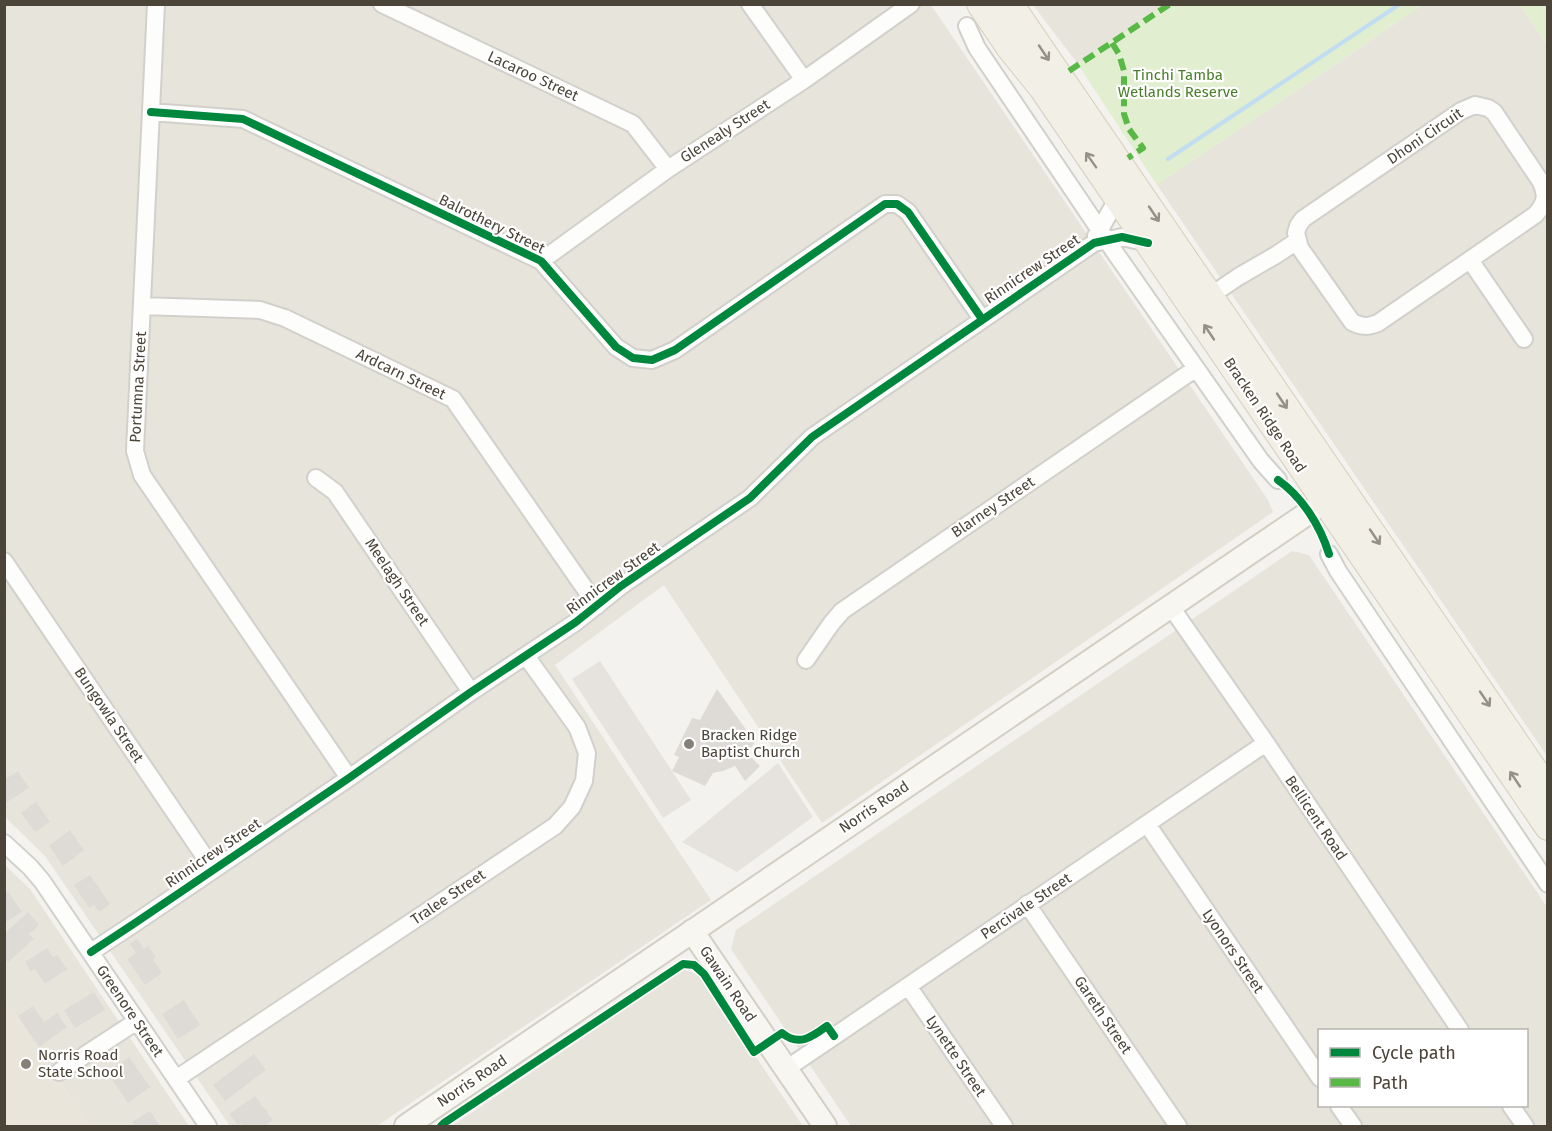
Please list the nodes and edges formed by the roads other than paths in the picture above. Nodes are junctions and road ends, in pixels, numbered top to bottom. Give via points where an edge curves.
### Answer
1 (156, 4) edge
2 (382, 4) edge
3 (750, 4) edge
4 (911, 4) edge
5 (980, 4) edge
6 (1011, 4) edge
7 (967, 26) dead end
8 (804, 80) junction
9 (151, 112) junction
10 (668, 169) junction
11 (1118, 198) junction
12 (1100, 237) junction
13 (1297, 241) junction
14 (1148, 243) junction
15 (1470, 260) junction
16 (541, 261) junction
17 (1210, 296) junction
18 (142, 306) junction
19 (982, 319) junction
20 (1524, 339) dead end
21 (1195, 369) junction
22 (316, 477) dead end
23 (1278, 480) dead end
24 (1333, 495) junction
25 (1329, 554) dead end
26 (4, 561) edge
27 (597, 606) junction
28 (1171, 607) junction
29 (526, 656) junction
30 (807, 660) dead end
31 (471, 692) junction
32 (1266, 743) junction
33 (349, 778) junction
34 (1548, 790) edge
35 (1147, 824) junction
36 (1548, 827) edge
37 (4, 843) edge
38 (213, 869) junction
39 (1547, 883) edge
40 (1027, 904) junction
41 (692, 931) junction
42 (91, 952) junction
43 (908, 986) junction
44 (137, 1021) junction
45 (1459, 1029) edge
46 (786, 1069) junction
47 (59, 1072) dead end
48 (1318, 1075) edge
49 (176, 1079) junction
50 (1340, 1107) edge
51 (1512, 1107) edge
52 (413, 1124) edge
53 (208, 1126) edge
54 (825, 1126) edge
55 (1004, 1126) edge
56 (1178, 1126) edge
57 (1353, 1126) edge
58 (1525, 1126) edge

1 - 9 street, Portumna Street
2 - 10 street, Lacaroo Street via 633,124
3 - 8 street
4 - 8 street, Glenealy Street
11 -> 5 main road, Bracken Ridge Road
6 -> 17 main road, Bracken Ridge Road
7 - 12 street, Bracken Ridge Road via 977,48
8 - 10 street, Glenealy Street
9 - 16 street, Balrothery Street via 243,119
9 - 18 street, Portumna Street
10 - 16 street, Glenealy Street
11 - 12 street, Rinnicrew Street
11 - 14 main road, Bracken Ridge Road
12 - 14 street
12 - 19 street, Rinnicrew Street
12 - 21 street, Bracken Ridge Road
13 - 15 street, Dhoni Circuit via 1346,315 1352,322 1368,327
13 - 15 street, Dhoni Circuit via 1296,233 1303,219 1475,105 1494,112 1541,182 1545,200 1535,215
13 - 17 street
24 -> 14 main road, Bracken Ridge Road
15 - 20 street
16 - 19 street, Balrothery Street via 616,347 633,358 652,360 675,350 874,211 885,204 897,204 908,213
17 -> 24 main road, Bracken Ridge Road
18 - 27 street, Ardcarn Street via 260,310 285,318 453,399
18 - 33 street, Portumna Street via 135,451 142,475
19 - 27 street, Rinnicrew Street via 812,437 750,498
21 - 23 street, Bracken Ridge Road via 1260,461
21 - 30 street, Blarney Street via 842,611
22 - 31 street, Meelagh Street via 335,492
24 - 28 main road, Norris Road
24 -> 34 main road, Bracken Ridge Road
36 -> 24 main road, Bracken Ridge Road
25 - 39 street
26 - 38 street, Bungowla Street
27 - 29 street, Rinnicrew Street
28 - 32 street, Bellicent Road
28 - 41 main road, Norris Road
29 - 31 street, Rinnicrew Street
29 - 49 street, Tralee Street via 578,727 587,753 584,781 572,807 555,826
31 - 33 street, Rinnicrew Street
32 - 35 street, Percivale Street
32 - 45 street, Bellicent Road
33 - 38 street, Rinnicrew Street
35 - 40 street, Percivale Street
35 - 48 street, Lyonors Street
37 - 42 street, Greenore Street via 42,881
38 - 42 street, Rinnicrew Street
40 - 43 street, Percivale Street
40 - 56 street, Gareth Street
41 - 46 main road, Gawain Road
41 - 52 main road, Norris Road
42 - 44 street, Greenore Street
43 - 46 street, Percivale Street
43 - 55 street, Lynette Street
44 - 47 street
44 - 49 street, Greenore Street
46 - 54 main road, Gawain Road
49 - 53 street, Greenore Street
50 - 57 street
51 - 58 street

